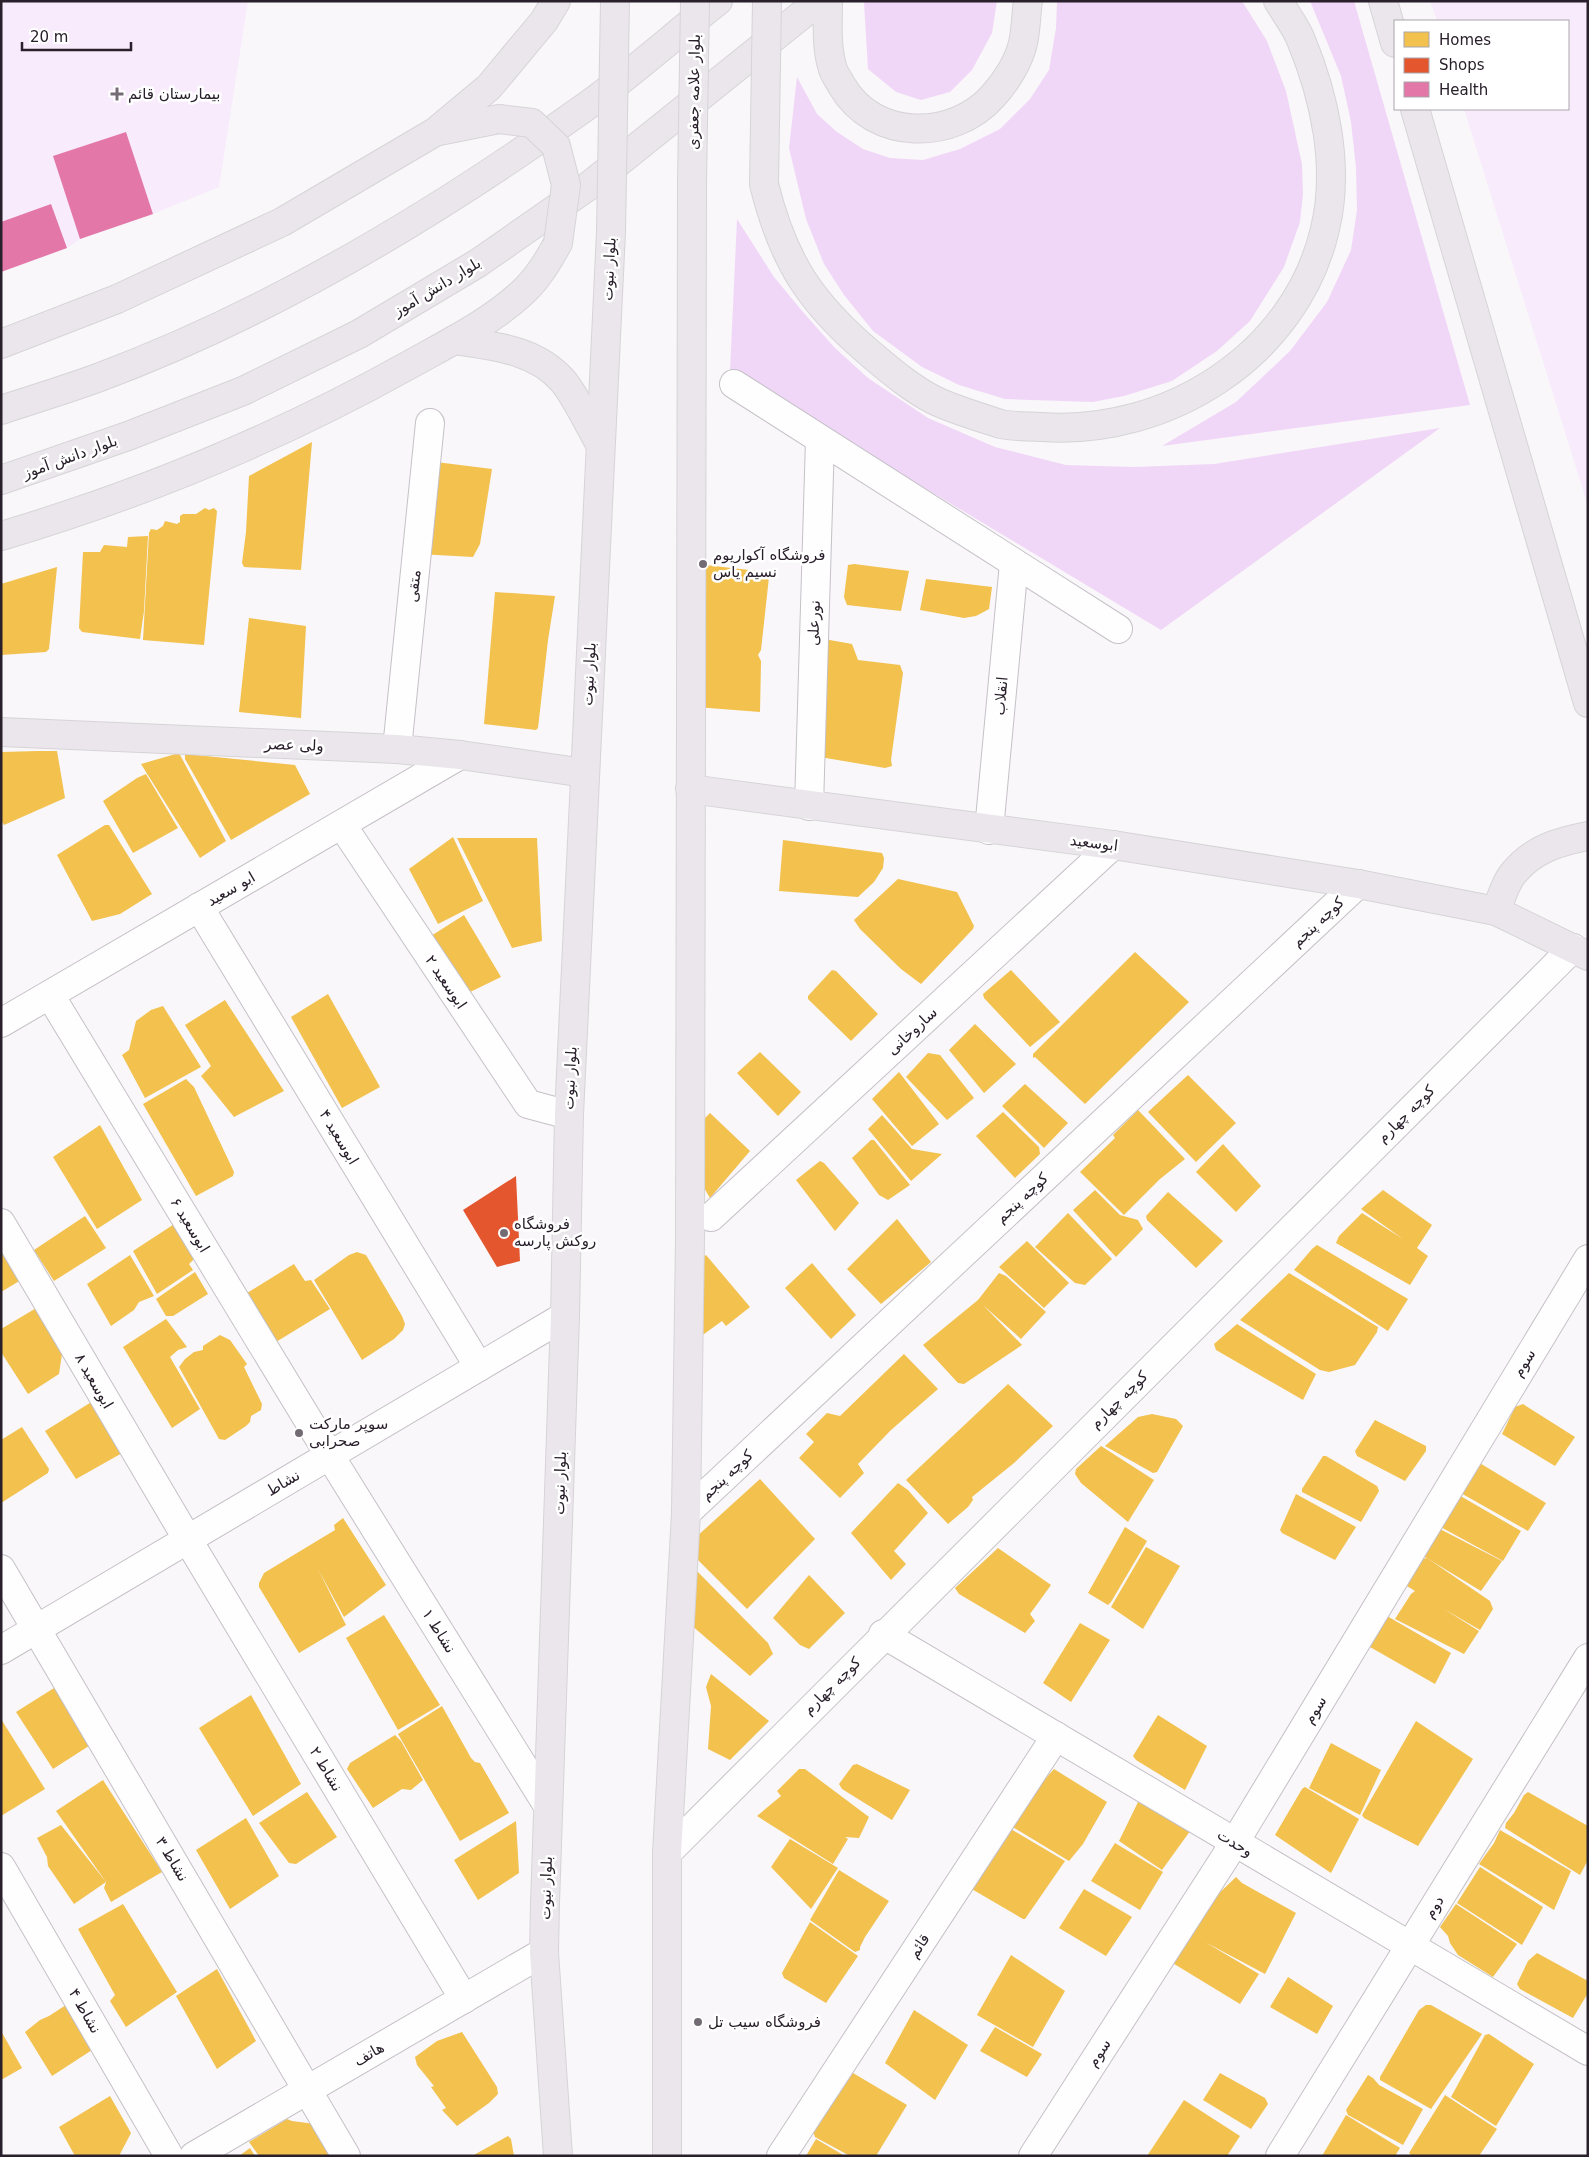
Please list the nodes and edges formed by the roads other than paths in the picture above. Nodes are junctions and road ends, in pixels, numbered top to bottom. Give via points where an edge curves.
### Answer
1 (556, 1) edge
2 (615, 1) edge
3 (695, 1) edge
4 (718, 1) edge
5 (766, 1) edge
6 (1028, 1) edge
7 (1278, 1) edge
8 (1383, 1) edge
9 (821, 2) edge
10 (1394, 39) edge
11 (1414, 110) edge
12 (435, 132) junction
13 (454, 340) junction
14 (1, 344) edge
15 (734, 384) dead end
16 (1, 410) edge
17 (430, 423) dead end
18 (820, 440) junction
19 (600, 444) junction
20 (1, 480) edge
21 (1, 536) edge
22 (1014, 563) junction
23 (1118, 629) dead end
24 (1588, 703) edge
25 (1, 732) edge
26 (397, 749) junction
27 (460, 755) junction
28 (585, 773) junction
29 (690, 788) junction
30 (809, 806) junction
31 (342, 824) junction
32 (989, 830) junction
33 (1588, 836) edge
34 (1113, 845) junction
35 (1358, 884) junction
36 (199, 907) junction
37 (1496, 911) junction
38 (1580, 952) edge
39 (50, 995) junction
40 (1, 1023) edge
41 (568, 1115) junction
42 (711, 1218) dead end
43 (1, 1223) edge
44 (1588, 1258) edge
45 (565, 1316) junction
46 (479, 1367) junction
47 (330, 1456) junction
48 (686, 1513) junction
49 (188, 1540) junction
50 (1, 1569) edge
51 (37, 1629) junction
52 (883, 1634) junction
53 (1, 1650) edge
54 (1588, 1658) edge
55 (1056, 1736) junction
56 (548, 1806) junction
57 (1235, 1842) junction
58 (667, 1852) junction
59 (1, 1867) edge
60 (1410, 1946) junction
61 (544, 1952) junction
62 (464, 1999) junction
63 (1588, 2051) edge
64 (308, 2090) junction
65 (169, 2156) edge
66 (194, 2156) edge
67 (346, 2156) edge
68 (558, 2156) edge
69 (667, 2156) edge
70 (781, 2156) edge
71 (1033, 2156) edge
72 (1280, 2156) edge

1 - 12 main road via 489,88
2 - 19 main road, بلوار نبوت, bridge via 611,232
3 - 29 main road, بلوار علامه جعفری, bridge
4 - 16 main road via 582,110 429,212 311,280 206,332 101,377
5 - 7 main road, bridge via 764,184 790,262 817,301 847,334 889,370 934,400 1004,425 1065,429 1121,423 1176,404 1222,378 1266,340 1301,289 1325,229 1331,161 1321,102 1301,38
6 - 9 main road via 1023,44 1005,81 993,96 980,109 957,120 912,129 892,126 874,118 858,107 845,90 832,68
8 - 10 main road
9 - 20 main road, بلوار دانش آموز via 590,185 478,263 359,334 243,391 128,436
11 - 24 main road
12 - 13 main road, bridge via 499,119 532,123 556,146 566,185 558,243 543,270 502,310
12 - 14 main road via 282,222 117,299
13 - 19 main road via 512,349 544,362 564,381
13 - 21 main road via 371,386 252,445 70,515
15 - 18 street
17 - 26 street, متقی
18 - 22 street
18 - 30 street, نورعلی
19 - 28 main road, بلوار نبوت
22 - 23 street
22 - 32 street, انقلاب
25 - 26 main road, ولی عصر
26 - 27 main road, ولی عصر
27 - 28 main road, ولی عصر
27 - 31 street, ابو سعید
28 - 41 main road, بلوار نبوت
29 - 30 main road, ابوسعید
29 - 48 main road
30 - 32 main road, ابوسعید
31 - 36 street, ابو سعید
31 - 41 street, ابوسعید ۲ via 528,1104
32 - 34 main road, ابوسعید
33 - 37 main road via 1560,841 1534,852 1511,875
34 - 35 main road, ابوسعید
34 - 42 street, ساروخانی
35 - 37 main road, ابوسعید
35 - 48 street, کوچه پنجم
36 - 39 street, ابو سعید
36 - 46 street, ابوسعید ۴
37 - 38 main road, ابوسعید
38 - 52 street, کوچه چهارم
39 - 40 street, ابو سعید
39 - 47 street, ابوسعید ۶
41 - 45 main road, بلوار نبوت
43 - 49 street, ابوسعید ۸
44 - 57 street, سوم
45 - 46 street, نشاط
45 - 56 main road, بلوار نبوت
46 - 47 street, نشاط
47 - 49 street, نشاط
47 - 56 street, نشاط ۱
48 - 58 main road
49 - 51 street, نشاط
49 - 62 street, نشاط ۲
50 - 51 street, نشاط ۳
51 - 53 street, نشاط
51 - 64 street, نشاط ۳
52 - 55 street, وحدت
52 - 58 street, کوچه چهارم
54 - 60 street, دوم
55 - 57 street, وحدت
55 - 70 street, قائم
56 - 61 main road, بلوار نبوت
57 - 60 street, وحدت
57 - 71 street, سوم
58 - 69 main road
59 - 65 street, نشاط ۴
60 - 63 street, وحدت
60 - 72 street, دوم
61 - 62 street, هاتف
61 - 68 main road, بلوار نبوت
62 - 64 street, هاتف
64 - 66 street, هاتف
64 - 67 street, نشاط ۳

